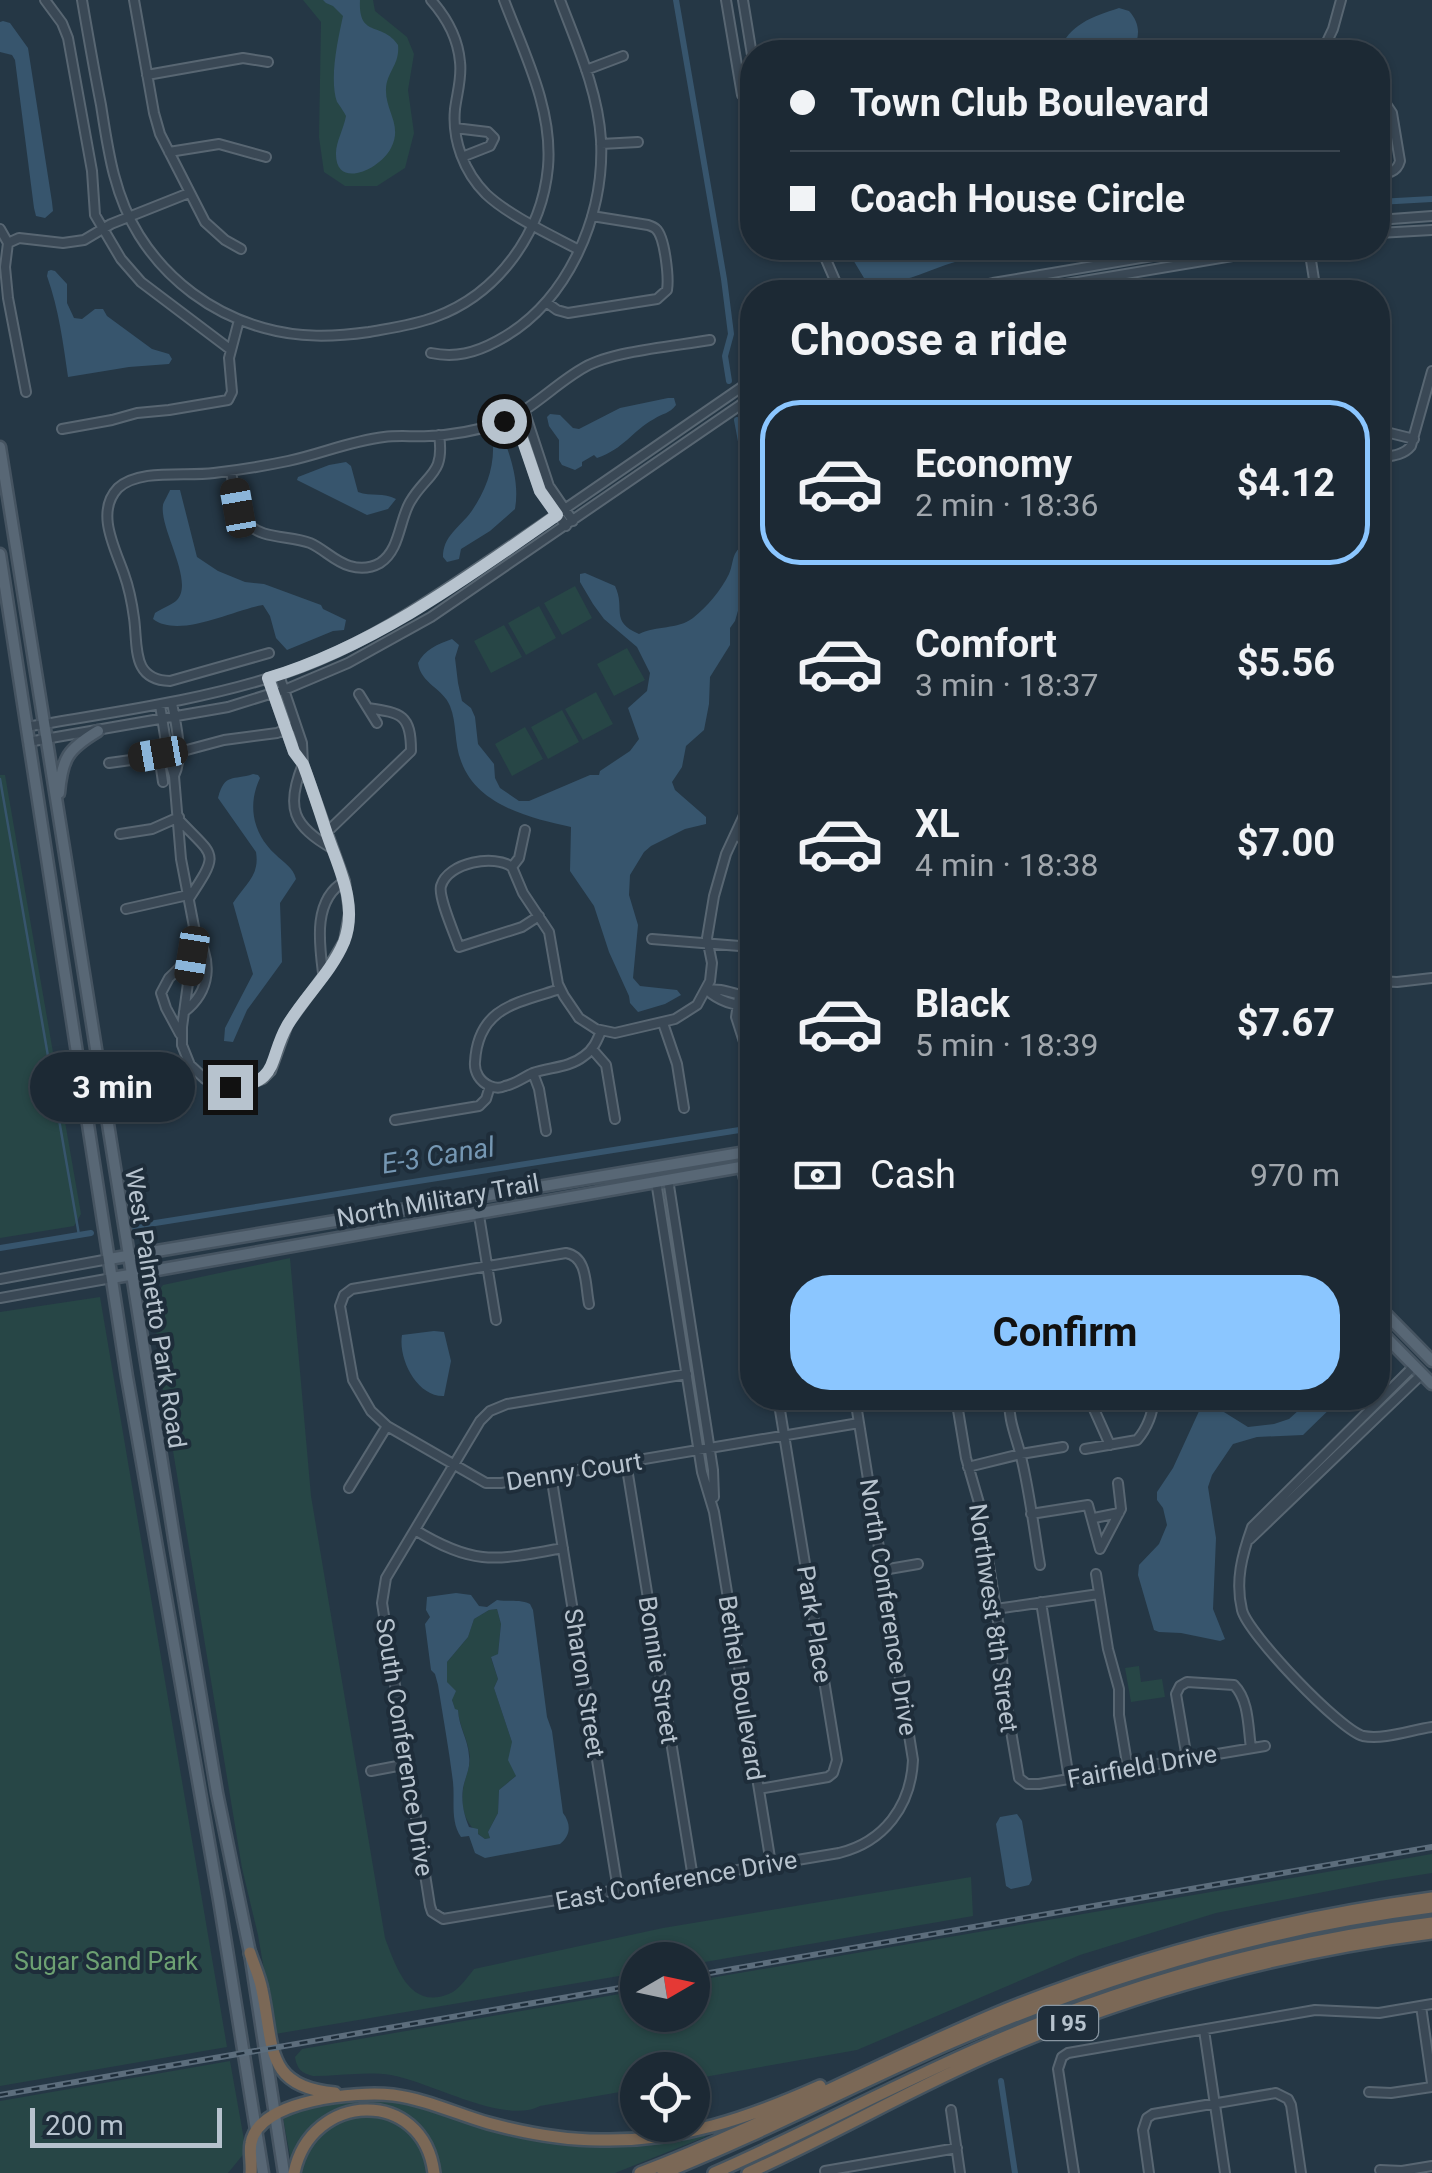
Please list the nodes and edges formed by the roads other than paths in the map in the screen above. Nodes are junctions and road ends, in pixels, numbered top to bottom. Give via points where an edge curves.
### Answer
1 (44, 0) edge
2 (82, 0) edge
3 (134, 0) edge
4 (431, 0) edge
5 (504, 0) edge
6 (560, 0) edge
7 (726, 0) edge
8 (743, 0) edge
9 (1341, 0) edge
10 (749, 40) edge
11 (1326, 40) edge
12 (623, 56) dead end
13 (740, 61) edge
14 (268, 62) dead end
15 (736, 62) junction
16 (586, 70) junction
17 (147, 75) junction
18 (740, 85) edge
19 (1390, 111) edge
20 (455, 128) junction
21 (638, 142) dead end
22 (601, 144) junction
23 (169, 152) junction
24 (266, 157) dead end
25 (462, 157) junction
26 (1390, 172) edge
27 (189, 193) junction
28 (592, 216) junction
29 (1432, 216) edge
30 (129, 217) junction
31 (1390, 219) edge
32 (533, 225) junction
33 (0, 230) edge
34 (102, 230) junction
35 (1432, 230) edge
36 (1390, 233) edge
37 (8, 244) junction
38 (242, 250) dead end
39 (579, 250) junction
40 (1127, 260) edge
41 (1132, 260) edge
42 (1208, 260) edge
43 (1134, 272) junction
44 (1032, 280) edge
45 (1088, 280) edge
46 (546, 302) junction
47 (239, 320) junction
48 (710, 340) dead end
49 (231, 350) junction
50 (431, 353) dead end
51 (1432, 371) edge
52 (740, 388) edge
53 (26, 392) dead end
54 (740, 405) edge
55 (525, 413) junction
56 (514, 415) junction
57 (62, 429) dead end
58 (1390, 433) edge
59 (439, 436) junction
60 (1414, 439) junction
61 (0, 449) edge
62 (1390, 455) edge
63 (231, 471) junction
64 (561, 512) junction
65 (569, 523) junction
66 (0, 554) edge
67 (270, 653) dead end
68 (279, 675) junction
69 (268, 678) junction
70 (278, 692) junction
71 (358, 694) dead end
72 (172, 703) junction
73 (160, 706) junction
74 (368, 708) junction
75 (174, 718) junction
76 (164, 720) junction
77 (44, 724) junction
78 (377, 724) dead end
79 (296, 726) junction
80 (26, 727) junction
81 (98, 731) junction
82 (286, 731) junction
83 (46, 740) junction
84 (28, 742) junction
85 (178, 752) junction
86 (163, 755) junction
87 (109, 763) dead end
88 (303, 764) junction
89 (174, 776) junction
90 (163, 782) dead end
91 (57, 810) junction
92 (179, 819) junction
93 (740, 824) edge
94 (152, 829) junction
95 (525, 830) dead end
96 (326, 832) junction
97 (120, 834) dead end
98 (180, 835) junction
99 (735, 836) junction
100 (740, 838) edge
101 (332, 849) junction
102 (512, 867) junction
103 (345, 881) junction
104 (189, 897) junction
105 (126, 909) dead end
106 (539, 916) junction
107 (195, 932) junction
108 (652, 939) dead end
109 (707, 943) junction
110 (740, 945) edge
111 (192, 956) junction
112 (324, 976) junction
113 (1432, 978) edge
114 (1390, 982) edge
115 (560, 989) junction
116 (707, 990) junction
117 (86, 996) junction
118 (68, 999) junction
119 (738, 1000) joint
120 (184, 1012) junction
121 (662, 1022) junction
122 (740, 1029) edge
123 (602, 1031) junction
124 (182, 1036) junction
125 (592, 1049) junction
126 (534, 1074) junction
127 (490, 1086) junction
128 (684, 1108) dead end
129 (615, 1119) dead end
130 (395, 1120) dead end
131 (546, 1130) dead end
132 (740, 1153) edge
133 (670, 1165) junction
134 (740, 1167) edge
135 (662, 1180) junction
136 (476, 1197) junction
137 (478, 1213) junction
138 (128, 1256) junction
139 (109, 1259) junction
140 (488, 1266) junction
141 (132, 1275) junction
142 (112, 1278) junction
143 (0, 1279) edge
144 (0, 1298) edge
145 (589, 1304) dead end
146 (1390, 1318) edge
147 (496, 1320) dead end
148 (1390, 1341) edge
149 (1430, 1357) edge
150 (1418, 1370) junction
151 (686, 1374) junction
152 (1432, 1384) edge
153 (1390, 1396) edge
154 (780, 1410) edge
155 (857, 1410) edge
156 (958, 1410) edge
157 (1009, 1410) edge
158 (1094, 1410) edge
159 (1153, 1410) edge
160 (1375, 1410) edge
161 (860, 1424) junction
162 (387, 1426) junction
163 (784, 1436) junction
164 (1110, 1445) junction
165 (1063, 1447) dead end
166 (710, 1448) junction
167 (1085, 1449) dead end
168 (699, 1450) junction
169 (1021, 1454) junction
170 (626, 1462) junction
171 (453, 1466) junction
172 (968, 1467) junction
173 (551, 1475) junction
174 (1118, 1483) dead end
175 (350, 1488) dead end
176 (714, 1512) junction
177 (1031, 1514) junction
178 (1119, 1514) junction
179 (1094, 1518) junction
180 (415, 1530) junction
181 (563, 1548) junction
182 (918, 1564) dead end
183 (1040, 1565) dead end
184 (883, 1570) junction
185 (1096, 1574) dead end
186 (1099, 1594) junction
187 (1041, 1602) junction
188 (996, 1609) junction
189 (196, 1670) junction
190 (179, 1673) junction
191 (1432, 1727) edge
192 (1264, 1746) dead end
193 (1250, 1748) junction
194 (1187, 1759) junction
195 (408, 1764) junction
196 (1128, 1769) junction
197 (370, 1770) dead end
198 (1070, 1779) junction
199 (1021, 1780) joint
200 (758, 1790) junction
201 (896, 1815) joint
202 (771, 1864) junction
203 (693, 1878) junction
204 (618, 1890) junction
205 (1432, 1898) edge
206 (1432, 1907) edge
207 (444, 1919) joint
208 (1432, 1922) edge
209 (1432, 1933) edge
210 (250, 1953) junction
211 (1432, 2004) edge
212 (1420, 2006) junction
213 (1204, 2030) junction
214 (872, 2070) junction
215 (1432, 2085) edge
216 (1369, 2092) dead end
217 (364, 2096) junction
218 (1215, 2104) junction
219 (951, 2110) dead end
220 (274, 2113) junction
221 (256, 2132) junction
222 (956, 2148) junction
223 (1432, 2166) edge
224 (825, 2170) dead end
225 (1380, 2170) dead end
226 (750, 2172) edge
227 (251, 2173) edge
228 (263, 2173) edge
229 (284, 2173) edge
230 (294, 2173) edge
231 (434, 2173) edge
232 (640, 2173) edge
233 (663, 2173) edge
234 (714, 2173) edge
235 (960, 2173) edge
236 (1074, 2173) edge
237 (1149, 2173) edge
238 (1225, 2173) edge
239 (1301, 2173) edge

1 - 34 street via 68,38
2 - 30 street via 111,166
3 - 17 street
4 - 20 street via 459,52
5 - 32 street via 548,132 546,180
6 - 16 street
7 - 15 street
8 - 10 street
9 - 11 street
12 - 16 street
13 - 15 street
14 - 17 street via 243,58
15 - 18 street
16 - 22 street
17 - 23 street
19 - 26 street via 1400,161
20 - 25 street
20 - 25 street via 494,138
21 - 22 street
22 - 28 street
23 - 24 street via 219,144
23 - 27 street
25 - 32 street via 487,194
27 - 30 street
27 - 38 street via 212,229
28 - 39 street
28 - 46 street via 656,229 668,290 657,299 572,313
29 - 31 street
30 - 34 street
30 - 47 street via 172,275
32 - 39 street
32 - 47 street via 500,273 464,302 420,322 333,336 297,335
33 - 37 street
34 - 37 street via 74,242 19,238
34 - 49 street via 145,286
35 - 36 street
37 - 53 street via 8,298
39 - 46 street
40 - 44 street
41 - 43 street
42 - 43 street
43 - 45 street
46 - 50 street via 492,344 450,357
47 - 49 street
48 - 55 street via 591,364
49 - 57 street via 228,400
51 - 60 street
52 - 64 street
54 - 65 street
55 - 56 street
55 - 64 street
56 - 59 street
56 - 64 street via 540,491
58 - 60 street
59 - 63 street via 384,437
59 - 63 street via 438,467 408,505 390,553 369,567 349,566 307,542 250,527 239,512
60 - 62 street via 1406,451
61 - 77 main road, West Palmetto Park Road
63 - 67 street via 129,481 111,498 110,536 129,590 138,659 149,675 175,680
64 - 65 street
64 - 68 street via 388,626
65 - 70 street via 404,634
66 - 80 main road, West Palmetto Park Road
68 - 69 street
68 - 70 street
69 - 70 street
69 - 72 street
70 - 75 street
70 - 79 street
70 - 82 street
71 - 74 street
72 - 73 street
72 - 75 street
73 - 76 street
73 - 77 street
74 - 78 street
74 - 96 street via 396,712 407,721 411,751
75 - 76 street
75 - 85 street
76 - 81 street
76 - 86 street
77 - 80 street
77 - 83 main road, West Palmetto Park Road
79 - 82 street
79 - 88 street
80 - 84 main road, West Palmetto Park Road
81 - 83 street
81 - 91 main road via 66,757
82 - 85 street
82 - 88 street
83 - 84 street
83 - 91 main road, West Palmetto Park Road
84 - 118 main road, West Palmetto Park Road
85 - 86 street
85 - 89 street
86 - 87 street
86 - 89 street
86 - 90 street
88 - 96 street
88 - 101 street via 295,812 306,831
89 - 92 street
91 - 117 main road, West Palmetto Park Road
92 - 94 street
92 - 98 street
92 - 104 street via 211,858
93 - 99 street
94 - 97 street
94 - 98 street
95 - 102 street
96 - 101 street
98 - 104 street
99 - 100 street
99 - 109 street via 714,896
101 - 103 street
102 - 106 street
102 - 106 street via 500,860 478,862 444,881 441,894 460,948
103 - 112 street via 346,936
103 - 112 street via 321,914
104 - 105 street
104 - 107 street
106 - 115 street via 552,940
107 - 111 street
107 - 120 street via 208,976
108 - 109 street
109 - 110 street
109 - 116 street
111 - 120 street
111 - 124 street via 161,992
112 - 124 street via 288,1024 270,1072 258,1081 230,1087 204,1080 184,1054
113 - 114 street
115 - 123 street via 579,1018
115 - 127 street via 509,1005 488,1021 475,1066
116 - 119 street via 719,988
116 - 121 street via 690,1011
117 - 118 main road
117 - 138 main road, West Palmetto Park Road
118 - 139 main road, West Palmetto Park Road
119 - 122 street
120 - 124 street
121 - 123 street
121 - 128 street
123 - 125 street
125 - 126 street via 575,1062
125 - 129 street via 607,1070
126 - 127 street
126 - 131 street
127 - 130 street via 478,1106
132 - 133 main road, North Military Trail
133 - 135 main road
133 - 136 main road, North Military Trail
134 - 135 main road, North Military Trail
135 - 137 main road, North Military Trail
135 - 151 street, Bethel Boulevard
135 - 166 street, Bethel Boulevard
136 - 137 street
136 - 138 main road, North Military Trail
137 - 140 street
137 - 141 main road, North Military Trail
138 - 139 main road, North Military Trail
138 - 141 main road, West Palmetto Park Road
139 - 142 main road, West Palmetto Park Road
139 - 143 street
140 - 145 street via 566,1253 577,1257
140 - 147 street
140 - 162 street, Denny Court via 344,1294 340,1306 353,1380
141 - 142 main road, North Military Trail
141 - 189 main road, West Palmetto Park Road
142 - 144 street
142 - 190 main road, West Palmetto Park Road
146 - 149 main road
148 - 150 main road
149 - 150 main road
150 - 152 main road
150 - 153 street
151 - 168 street, Bethel Boulevard
151 - 171 street, South Conference Drive via 502,1405 485,1415
154 - 163 street, Park Place
155 - 161 street, North Conference Drive
156 - 172 street, Northwest 8th Street
157 - 169 street
158 - 164 street
159 - 164 street via 1141,1437
160 - 191 street via 1252,1528 1239,1586 1246,1621 1343,1725 1376,1736
161 - 163 street, Denny Court
161 - 184 street, North Conference Drive
162 - 171 street, Denny Court
162 - 175 street
163 - 166 street, Denny Court
163 - 200 street, Park Place via 837,1760 828,1777
164 - 167 street
165 - 169 street
166 - 168 street, Denny Court
166 - 176 street, Bethel Boulevard
168 - 170 street, Denny Court
168 - 176 street, Bethel Boulevard
169 - 172 street
169 - 177 street
170 - 173 street, Denny Court
170 - 203 street, Bonnie Street
171 - 173 street, Denny Court via 494,1484
171 - 180 street, South Conference Drive
172 - 188 street, Northwest 8th Street
173 - 181 street, Sharon Street
174 - 178 street
176 - 200 street, Bethel Boulevard
177 - 179 street via 1088,1505
177 - 183 street
178 - 179 street
178 - 179 street via 1100,1548
180 - 181 street via 481,1558
180 - 195 street, South Conference Drive via 382,1596
181 - 204 street, Sharon Street
182 - 184 street
184 - 201 street, North Conference Drive via 913,1760
185 - 186 street
186 - 187 street
186 - 196 street
187 - 188 street
187 - 198 street
188 - 199 street, Northwest 8th Street
189 - 190 main road
189 - 210 main road, West Palmetto Park Road
190 - 221 main road, West Palmetto Park Road
192 - 193 street, Fairfield Drive
193 - 194 street, Fairfield Drive
193 - 194 street via 1238,1688 1187,1682 1176,1694
194 - 196 street, Fairfield Drive
195 - 197 street
195 - 207 street, South Conference Drive via 430,1906
196 - 198 street, Fairfield Drive
198 - 199 street, Fairfield Drive
200 - 202 street, Bethel Boulevard
201 - 202 street, East Conference Drive via 872,1840 850,1850
202 - 203 street, East Conference Drive
203 - 204 street, East Conference Drive
204 - 207 street, East Conference Drive
205 - 214 highway, I 95 via 1274,1926 1138,1962 1017,2005
206 - 233 highway via 1264,1936 1085,1988
208 - 234 highway via 1264,1953 1109,1997 951,2060
209 - 226 highway, I 95 via 1266,1963 1091,2014 961,2068
210 - 217 highway via 282,2070 313,2090
210 - 220 main road, West Palmetto Park Road
211 - 212 street
212 - 213 street via 1379,2013 1314,2010
212 - 215 street
213 - 218 street
213 - 236 street via 1068,2053 1059,2062
214 - 217 highway via 853,2071 719,2126 627,2140 546,2136 403,2097
214 - 232 highway, I 95
215 - 216 street
217 - 220 highway
218 - 237 street via 1153,2114 1144,2124
218 - 238 street
218 - 239 street via 1284,2095
219 - 222 street
220 - 221 highway
220 - 229 main road, West Palmetto Park Road
221 - 227 highway
221 - 228 main road, West Palmetto Park Road
222 - 224 street
222 - 235 street
223 - 225 street
230 - 231 highway via 301,2150 322,2125 365,2110 385,2112 413,2129

